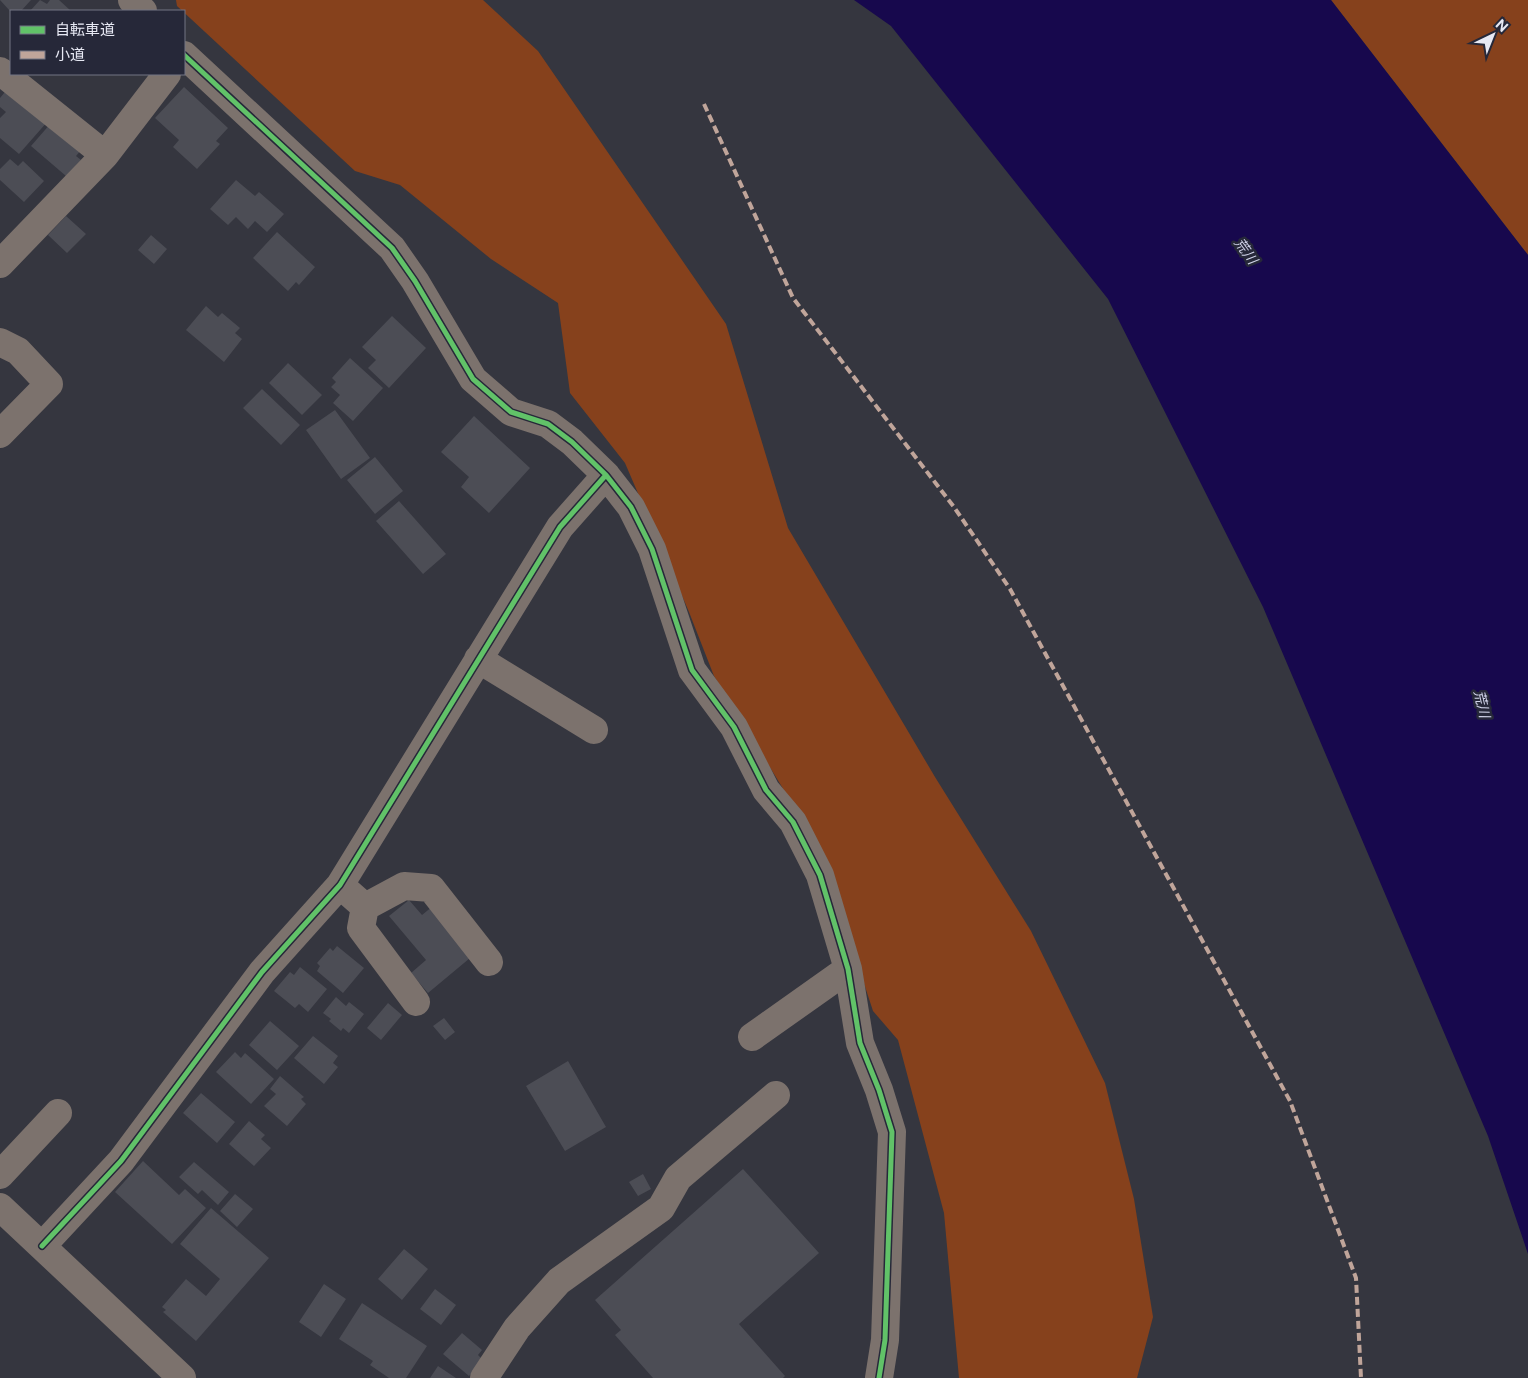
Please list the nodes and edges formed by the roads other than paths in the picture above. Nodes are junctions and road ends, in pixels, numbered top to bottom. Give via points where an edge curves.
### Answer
1 (132, 0) edge
2 (142, 10) edge
3 (185, 56) edge
4 (0, 71) edge
5 (166, 75) edge
6 (105, 155) junction
7 (0, 264) edge
8 (0, 342) edge
9 (0, 434) edge
10 (606, 475) junction
11 (478, 659) junction
12 (594, 730) dead end
13 (340, 885) junction
14 (365, 907) junction
15 (489, 962) dead end
16 (848, 969) junction
17 (416, 1002) dead end
18 (752, 1037) dead end
19 (776, 1095) dead end
20 (58, 1113) dead end
21 (0, 1175) edge
22 (0, 1207) edge
23 (42, 1246) junction
24 (182, 1378) edge
25 (484, 1378) edge
26 (880, 1378) edge

1 - 2 street
3 - 10 street via 392,248 473,379 511,412 548,424
4 - 6 street
5 - 6 street
6 - 7 street
8 - 9 street via 18,351 49,384
10 - 11 street via 560,527
10 - 16 street via 631,507 652,549 692,670 734,728 766,790 793,822 820,875
11 - 12 street
11 - 13 street
13 - 14 street
13 - 23 street via 262,972 121,1161
14 - 15 street via 404,886 431,888
14 - 17 street via 361,928
16 - 18 street
16 - 26 street via 860,1043 892,1132 885,1340
19 - 25 street via 678,1178 661,1208 559,1281 516,1328
20 - 21 street
22 - 23 street
23 - 24 street

